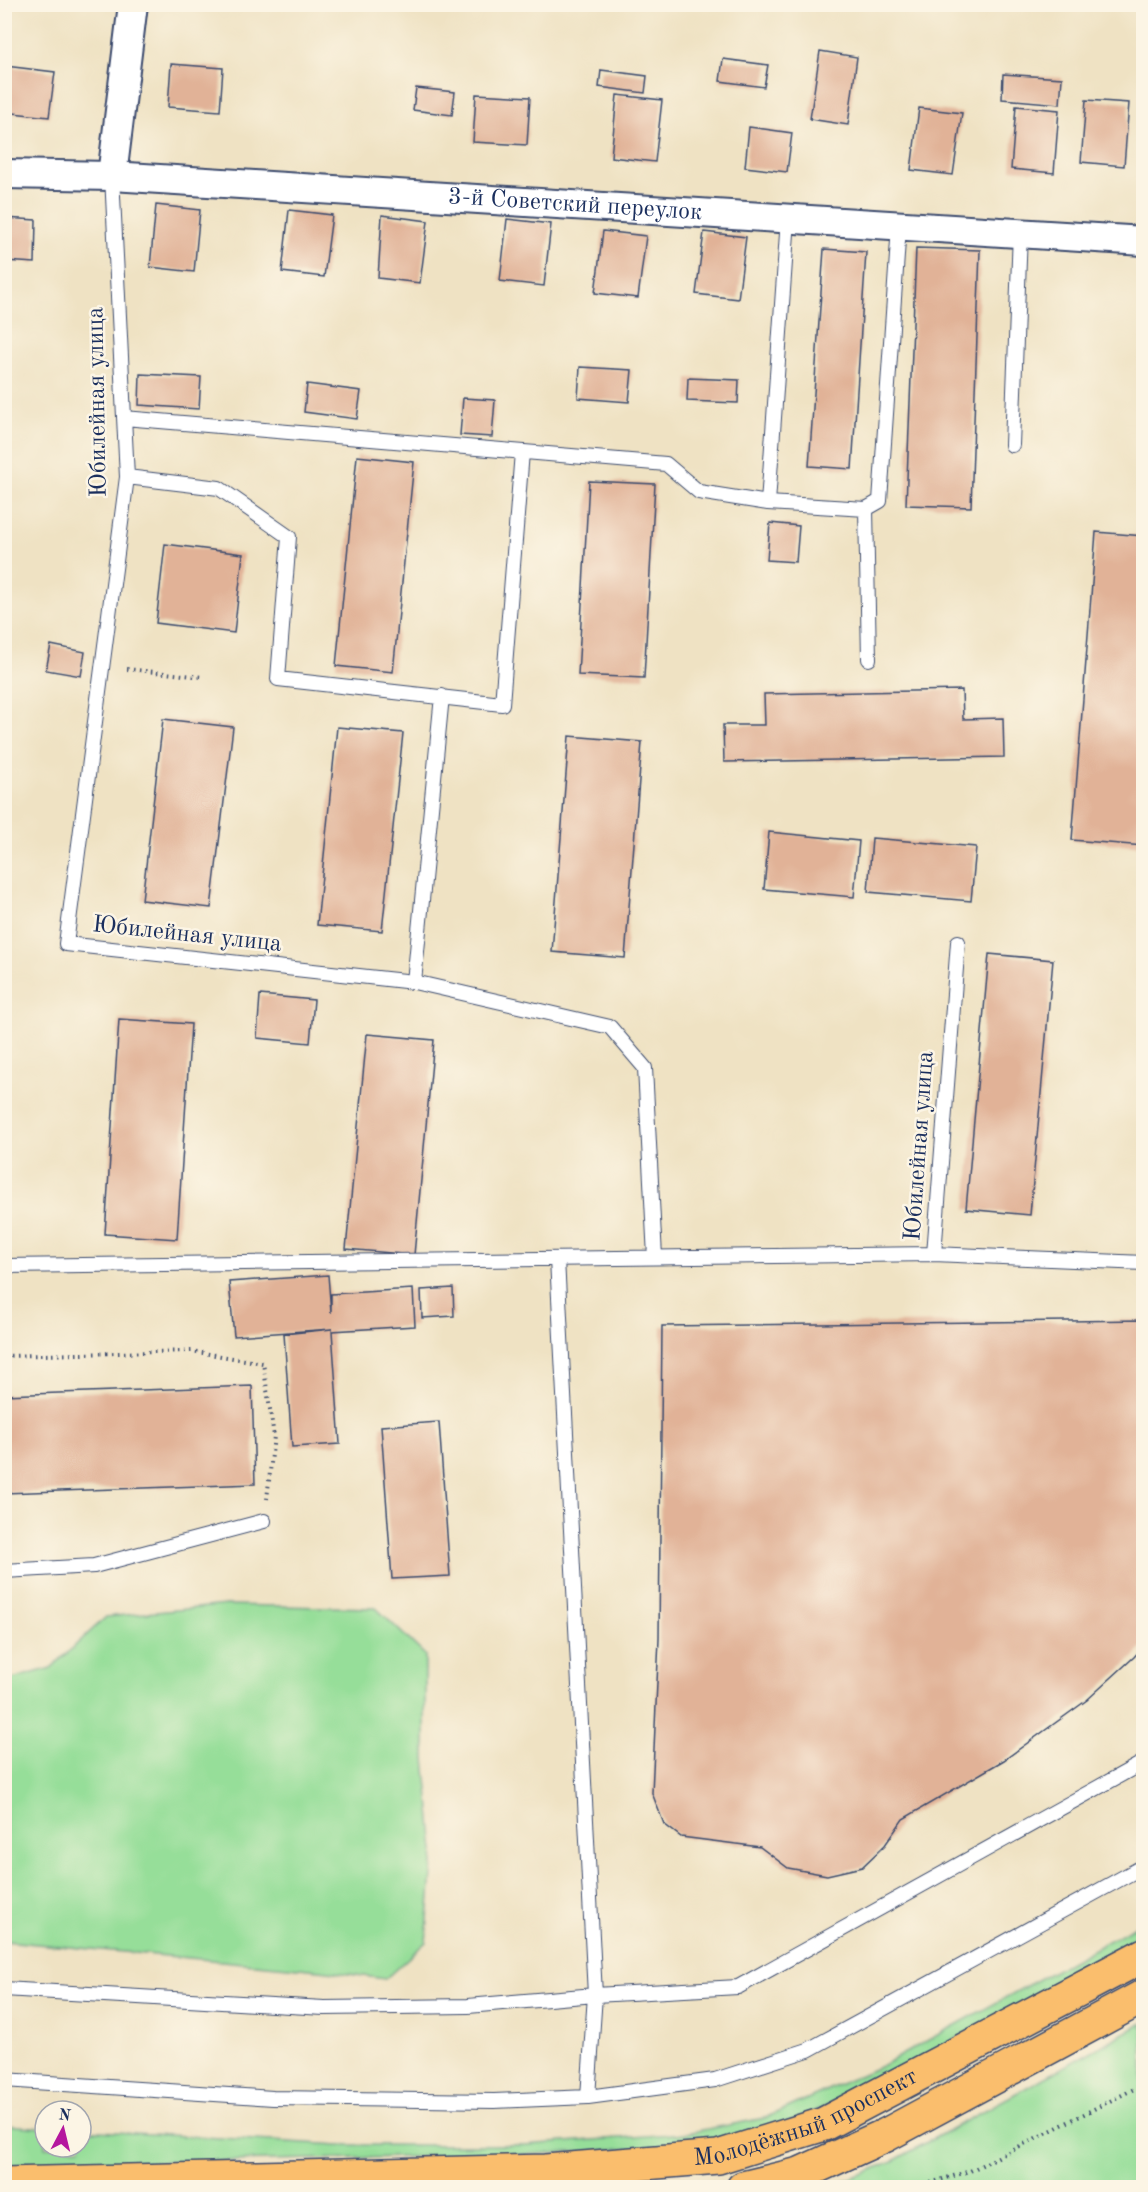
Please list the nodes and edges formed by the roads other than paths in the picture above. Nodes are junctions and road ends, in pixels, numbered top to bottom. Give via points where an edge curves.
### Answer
1 (133, 4) edge
2 (4, 174) edge
3 (112, 176) junction
4 (788, 219) junction
5 (899, 226) junction
6 (1020, 234) junction
7 (1143, 241) edge
8 (124, 418) junction
9 (1012, 445) dead end
10 (522, 452) junction
11 (127, 477) junction
12 (768, 503) junction
13 (866, 509) junction
14 (869, 659) dead end
15 (442, 696) junction
16 (958, 942) dead end
17 (414, 982) junction
18 (934, 1254) junction
19 (655, 1257) junction
20 (557, 1259) junction
21 (1143, 1263) edge
22 (4, 1266) edge
23 (264, 1521) road end
24 (4, 1571) edge
25 (1143, 1762) edge
26 (1143, 1866) edge
27 (1143, 1955) edge
28 (4, 1989) edge
29 (595, 1995) junction
30 (1143, 1996) edge
31 (4, 2080) edge
32 (588, 2097) junction
33 (4, 2184) edge
34 (743, 2187) edge

1 - 3 street
2 - 3 street, 3-й Советский переулок
3 - 4 street, 3-й Советский переулок
3 - 8 lane, Юбилейная улица
4 - 5 street, 3-й Советский переулок
4 - 12 lane
5 - 6 street, 3-й Советский переулок
5 - 13 lane via 880,501
6 - 7 street, 3-й Советский переулок
6 - 9 lane
8 - 10 lane
8 - 11 lane, Юбилейная улица
10 - 12 lane via 666,464 699,492
10 - 15 lane via 502,704
11 - 15 lane via 219,488 289,537 278,679
11 - 17 lane, Юбилейная улица via 66,944
12 - 13 lane
13 - 14 lane
15 - 17 lane
16 - 18 lane, Юбилейная улица
17 - 19 lane, Юбилейная улица via 610,1027 645,1068
18 - 19 lane, Юбилейная улица
18 - 21 lane
19 - 20 lane, Юбилейная улица
20 - 22 lane, Юбилейная улица
20 - 29 lane
23 - 24 lane via 94,1566
25 - 29 lane via 738,1987
26 - 32 lane via 808,2050 715,2080
27 - 33 main road, Молодёжный проспект via 824,2124 718,2157 546,2171
28 - 29 lane via 324,2008 468,2006
29 - 32 lane
30 - 34 main road, Молодёжный проспект via 886,2135 800,2174
31 - 32 lane via 273,2098 494,2101

